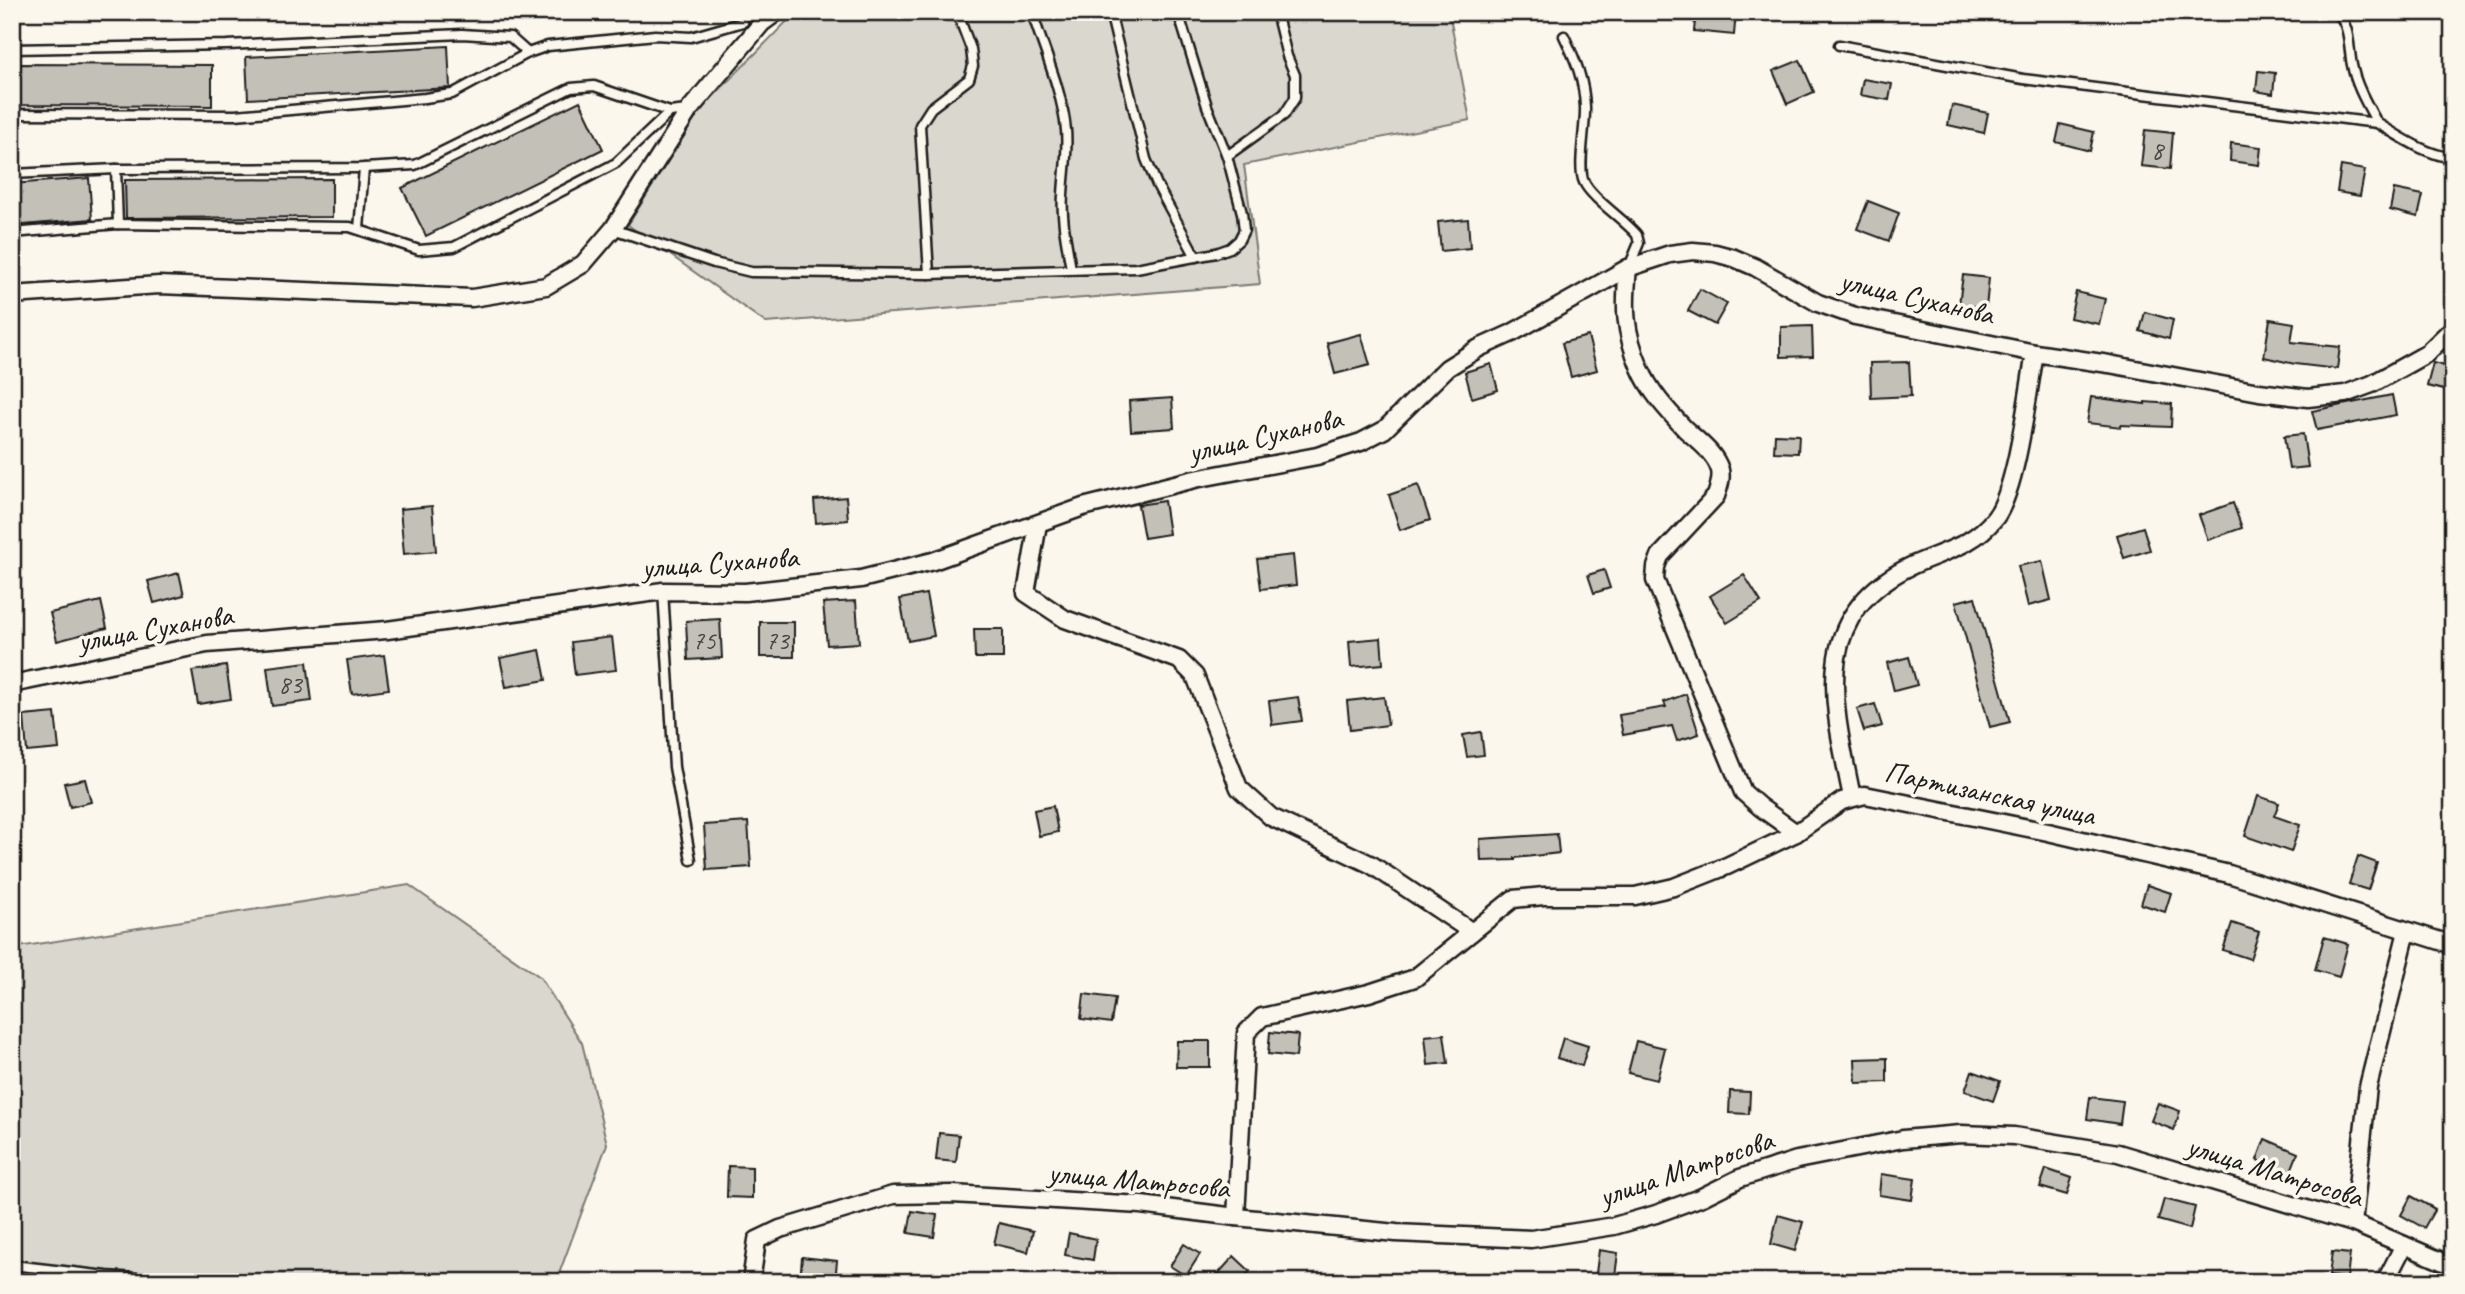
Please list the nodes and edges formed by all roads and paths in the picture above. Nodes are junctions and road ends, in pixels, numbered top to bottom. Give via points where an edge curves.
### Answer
1 (777, 12) edge
2 (957, 12) edge
3 (1032, 12) edge
4 (1110, 12) edge
5 (1178, 12) edge
6 (1276, 12) edge
7 (2337, 12) edge
8 (743, 22) dead end
9 (1564, 36) dead end
10 (1839, 45) dead end
11 (12, 49) edge
12 (528, 53) junction
13 (690, 109) junction
14 (670, 112) junction
15 (12, 114) edge
16 (2377, 122) junction
17 (1227, 156) junction
18 (2453, 158) edge
19 (364, 168) junction
20 (116, 169) junction
21 (12, 174) edge
22 (118, 224) junction
23 (359, 229) junction
24 (613, 229) junction
25 (12, 233) edge
26 (1196, 257) junction
27 (1628, 268) junction
28 (1071, 269) junction
29 (929, 274) junction
30 (12, 295) edge
31 (2453, 328) edge
32 (2035, 353) junction
33 (1038, 524) junction
34 (663, 591) junction
35 (12, 684) edge
36 (1852, 797) junction
37 (1796, 833) junction
38 (691, 860) dead end
39 (2407, 931) junction
40 (1472, 932) junction
41 (2453, 945) edge
42 (1236, 1217) junction
43 (2353, 1223) junction
44 (2404, 1245) junction
45 (12, 1265) edge
46 (2453, 1266) edge
47 (192, 1282) edge
48 (751, 1282) edge
49 (2385, 1282) edge

1 - 13 street via 762,23
2 - 29 lane via 971,49 969,79 931,108 920,125
3 - 28 lane via 1066,130 1064,230
4 - 26 lane via 1146,159
5 - 17 lane
6 - 17 lane via 1295,75 1295,98 1284,115
7 - 16 lane via 2345,21 2361,93
8 - 12 lane via 691,37 655,35 548,46
9 - 27 lane via 1580,71 1585,106 1584,182 1637,236 1639,243
10 - 16 lane via 2022,79
11 - 12 lane via 462,34 510,37
12 - 15 lane via 452,94 425,98 235,115
13 - 14 lane
13 - 24 street
14 - 19 lane via 594,86 571,88 415,165
14 - 23 lane via 616,163 454,247 419,250
16 - 18 lane via 2416,146
17 - 26 lane via 1244,230 1230,248
19 - 20 lane
19 - 23 lane
20 - 21 lane
20 - 22 lane
22 - 23 lane
22 - 25 lane
24 - 29 lane via 751,272
24 - 30 street via 583,264 546,286 472,298 159,285
26 - 28 lane via 1136,268
27 - 32 street, улица Суханова via 1670,254 1715,253 1755,267 1835,311
27 - 33 street, улица Суханова via 1447,368 1384,430 1362,442 1083,507
27 - 37 street via 1624,305 1641,370 1658,400 1711,453 1720,469 1716,496 1660,556 1655,580 1743,792
28 - 29 lane
31 - 32 street, улица Суханова via 2410,364 2372,384 2326,398 2259,392
32 - 36 street via 2011,480 1996,517 1967,544 1895,574 1872,590 1843,632 1834,694
33 - 34 street, улица Суханова via 933,561 861,579 745,592
33 - 40 street via 1026,593 1065,619 1179,660 1195,676 1239,788 1271,817 1371,866
34 - 35 street, улица Суханова via 387,630 206,644
34 - 38 lane via 674,767
36 - 37 street, Партизанская улица
36 - 39 street, Партизанская улица via 1865,795 2048,832 2229,874
37 - 40 street, Партизанская улица via 1674,887 1636,896 1513,899
39 - 41 street, Партизанская улица
39 - 43 street via 2368,1087
40 - 42 street, Партизанская улица via 1415,978 1262,1017 1246,1033
42 - 43 street, улица Матросова via 1396,1233 1531,1239 1614,1226 1656,1214 1740,1178 1797,1160 1903,1139 1961,1134 2014,1136 2118,1153
42 - 48 street, улица Матросова via 1141,1205 893,1195 757,1240
43 - 44 street, улица Матросова
44 - 46 street, улица Матросова
44 - 49 street
45 - 47 lane

